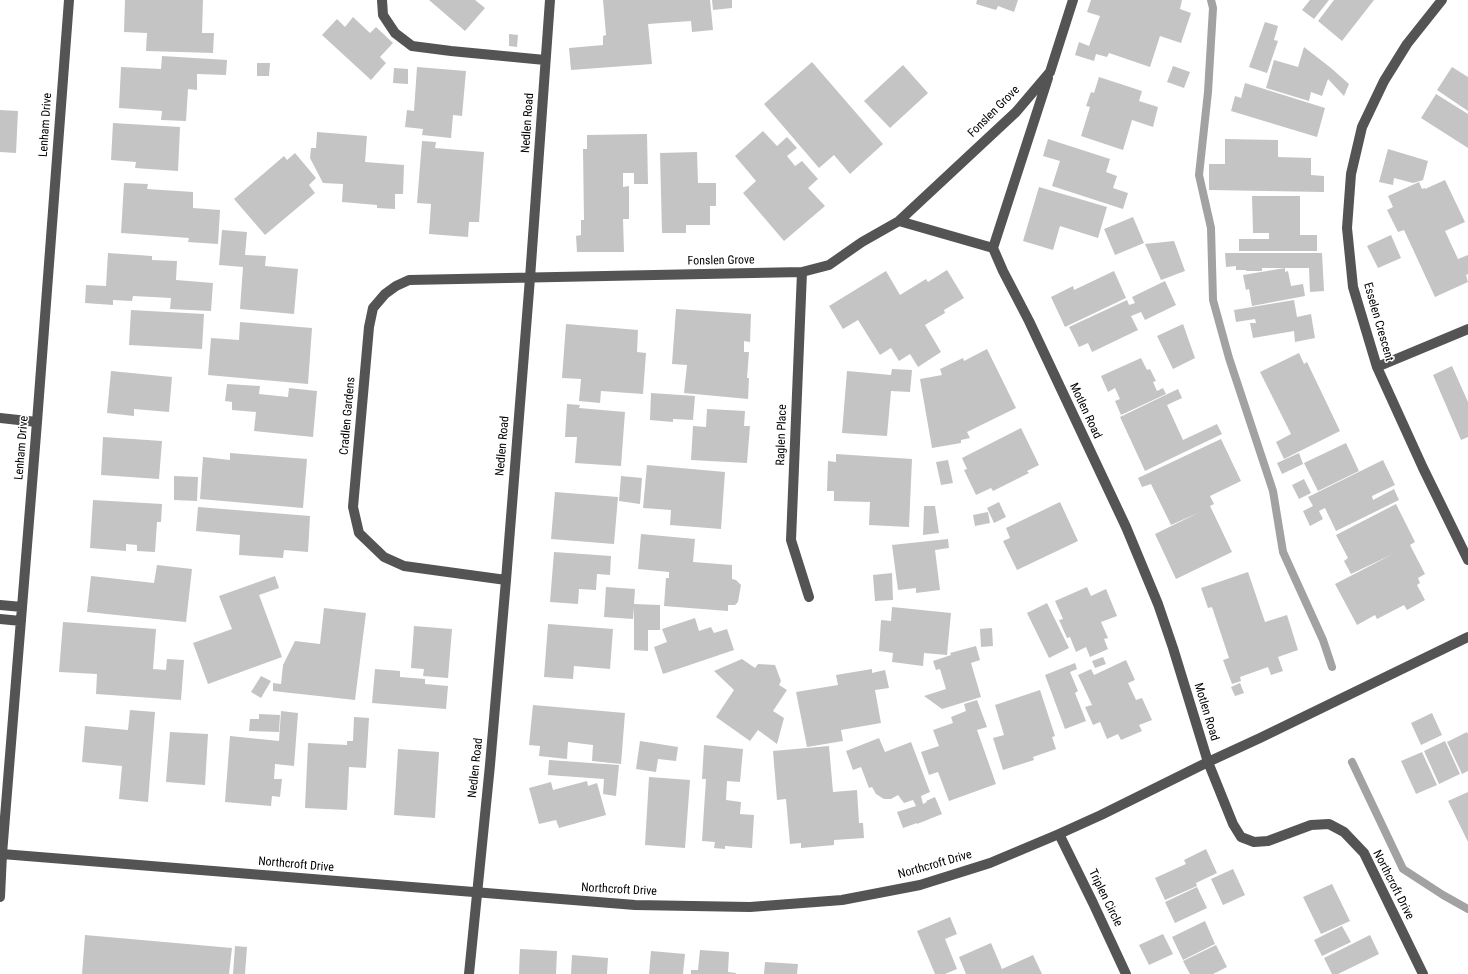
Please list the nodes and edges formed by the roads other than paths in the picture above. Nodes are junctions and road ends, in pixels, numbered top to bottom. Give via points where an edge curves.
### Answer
1 (69, 0) edge
2 (382, 0) edge
3 (550, 0) edge
4 (1073, 0) edge
5 (1442, 0) edge
6 (545, 60) junction
7 (1050, 72) junction
8 (899, 221) junction
9 (993, 248) junction
10 (802, 272) junction
11 (530, 278) junction
12 (1468, 329) edge
13 (1377, 367) junction
14 (0, 418) edge
15 (37, 422) junction
16 (1468, 560) edge
17 (506, 580) junction
18 (809, 597) dead end
19 (0, 605) edge
20 (22, 607) junction
21 (0, 619) edge
22 (21, 621) junction
23 (1468, 637) edge
24 (1208, 762) junction
25 (1059, 834) junction
26 (2, 854) junction
27 (476, 893) junction
28 (0, 898) edge
29 (469, 974) edge
30 (1126, 974) edge
31 (1423, 974) edge

1 - 15 street, Lenham Drive
2 - 6 street via 383,15 395,33 412,46
3 - 6 street, Nedlen Road
4 - 7 street, Fonslen Grove
5 - 13 street, Esselen Crescent via 1407,44 1384,81 1362,127 1351,174 1347,228 1353,287
6 - 11 street, Nedlen Road
7 - 8 street, Fonslen Grove via 1016,112
7 - 9 street
8 - 9 street
8 - 10 street, Fonslen Grove via 828,265
9 - 24 street, Motlen Road via 1126,527 1158,604
10 - 11 street, Fonslen Grove
10 - 18 street, Raglen Place via 790,540
11 - 17 street, Nedlen Road
11 - 17 street, Cradlen Gardens via 409,280 385,294 373,308 369,327 353,507 359,533 384,557 404,566
12 - 13 street
13 - 16 street, Esselen Crescent
14 - 15 street
15 - 20 street, Lenham Drive
17 - 27 street, Nedlen Road
19 - 20 street
20 - 22 street, Lenham Drive
21 - 22 street
22 - 26 street, Lenham Drive
23 - 24 street, Northcroft Drive
24 - 25 street, Northcroft Drive
24 - 31 street, Northcroft Drive via 1233,824 1241,837 1254,842 1268,841 1311,825 1329,824 1344,832 1364,852
25 - 27 street, Northcroft Drive via 990,863 920,885 842,900 750,907 707,907 635,905
25 - 30 street, Triplen Circle
26 - 27 street, Northcroft Drive
26 - 28 street, Lenham Drive
27 - 29 street, Nedlen Road

